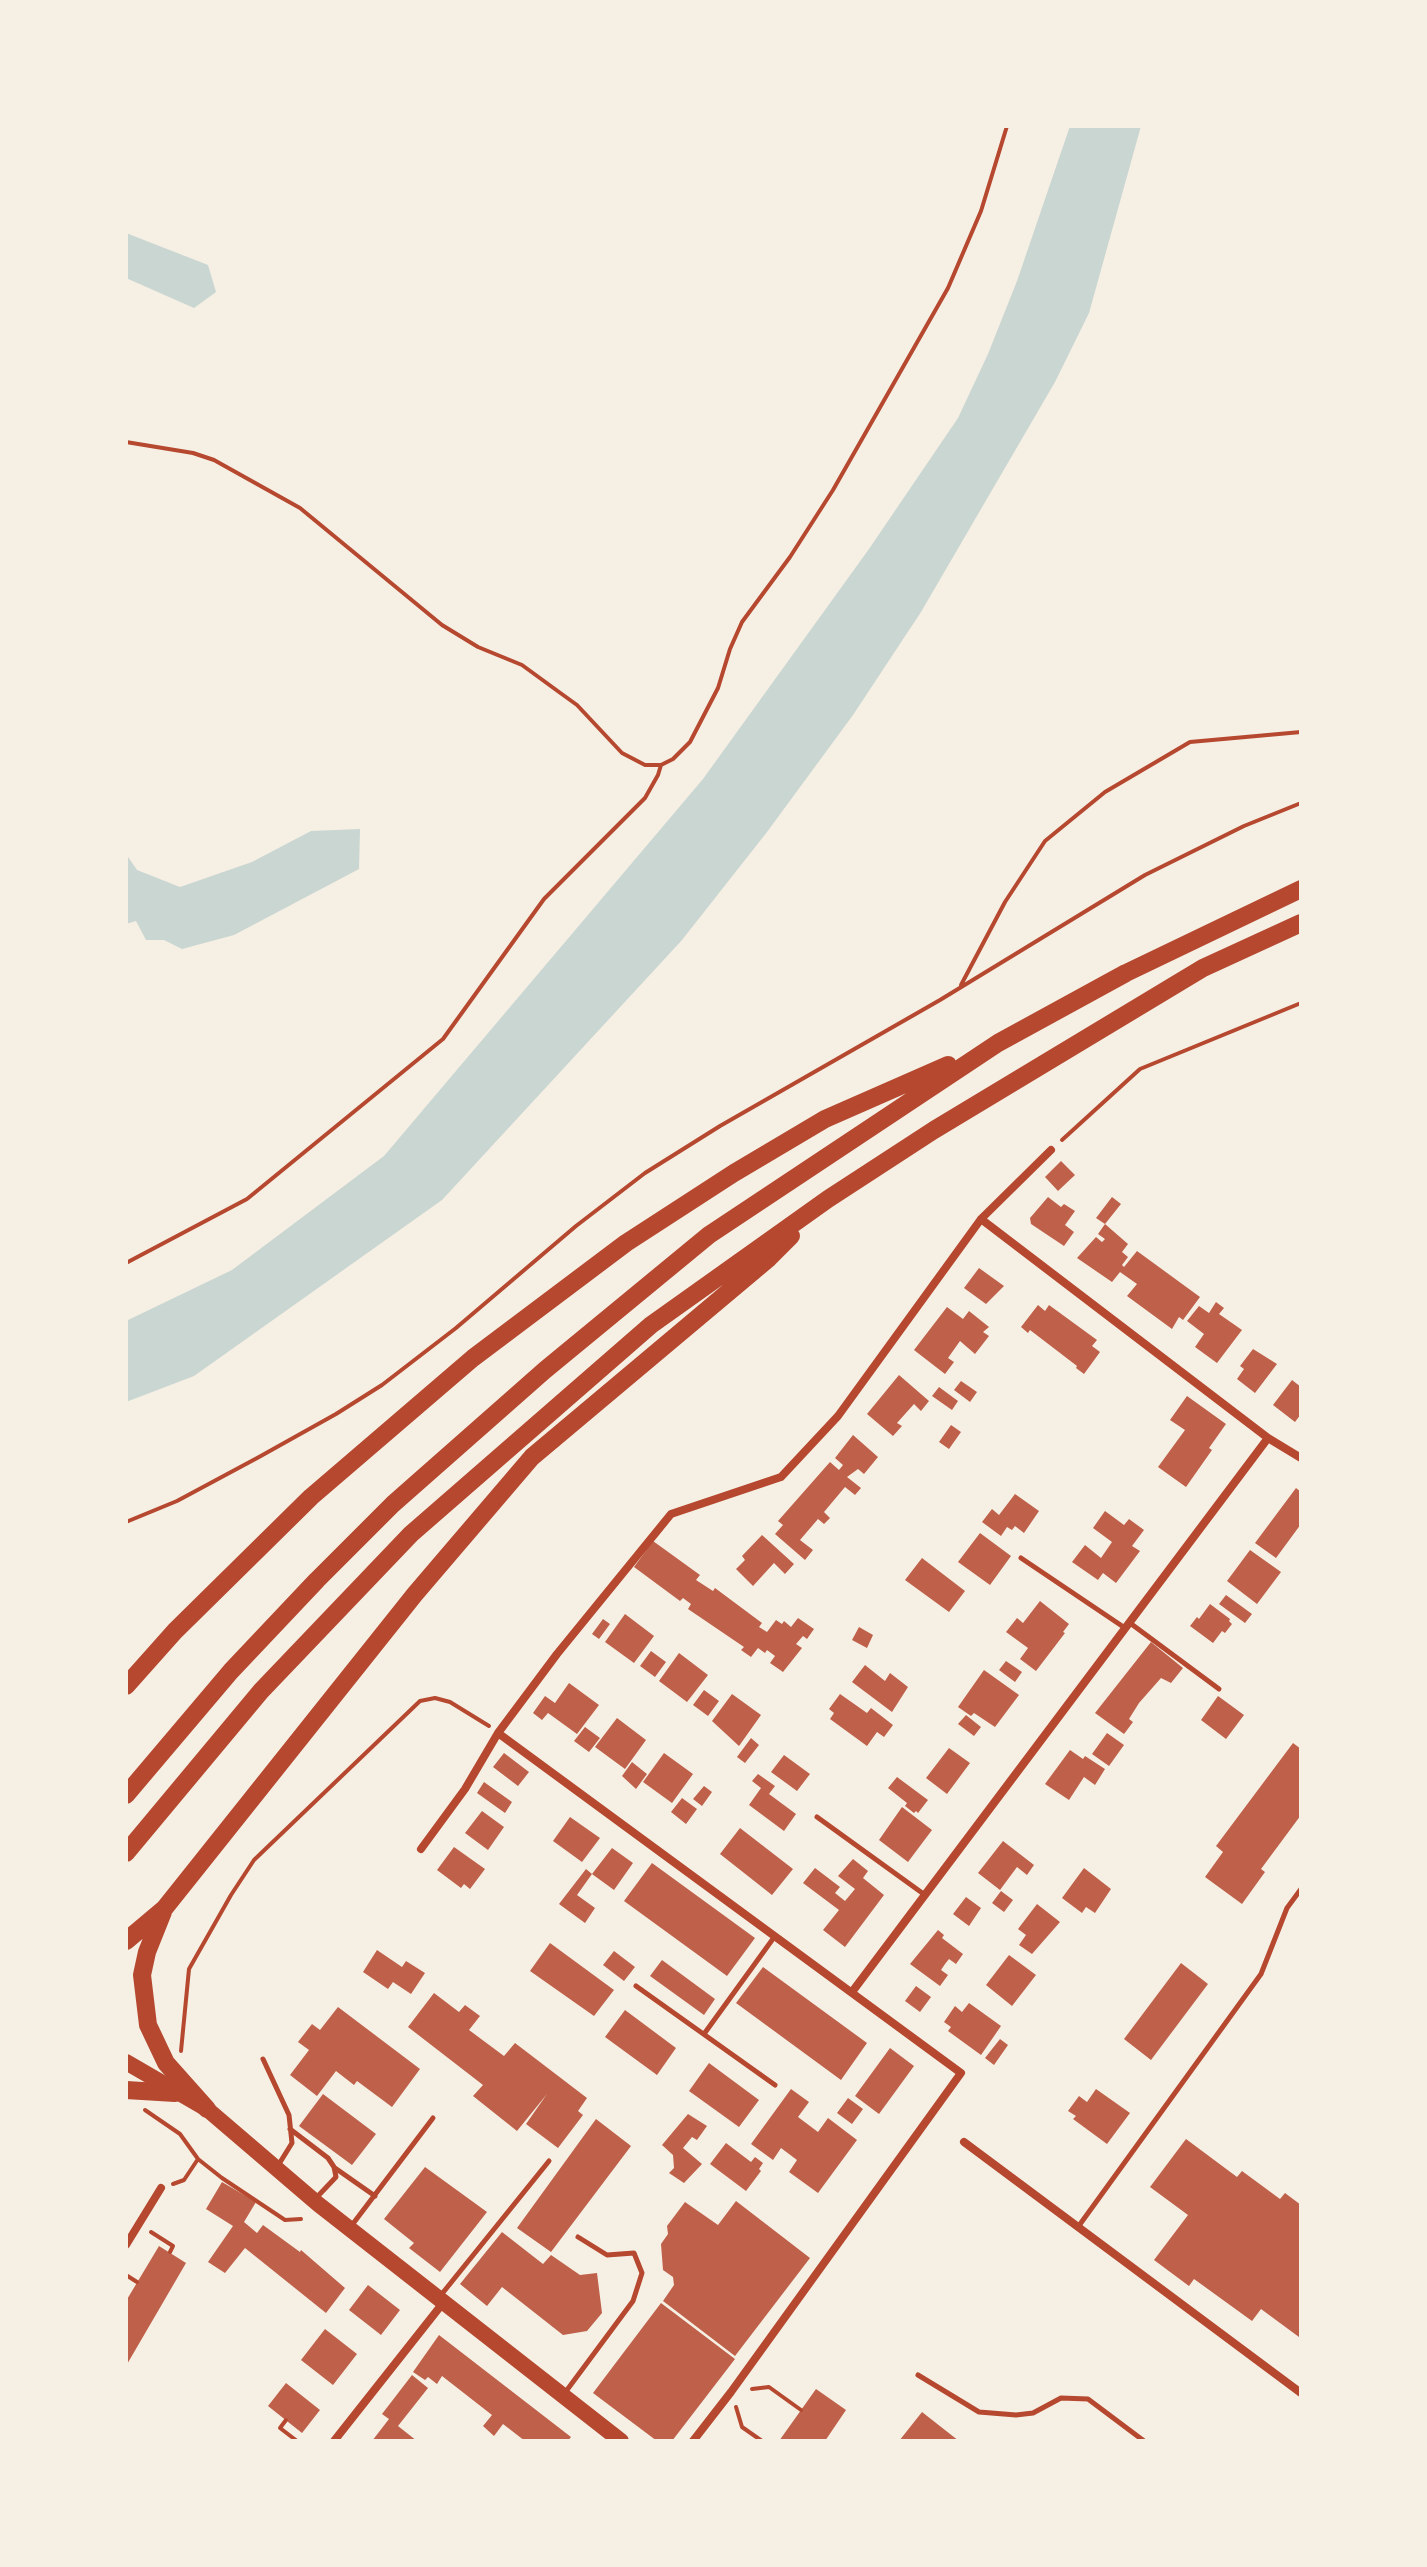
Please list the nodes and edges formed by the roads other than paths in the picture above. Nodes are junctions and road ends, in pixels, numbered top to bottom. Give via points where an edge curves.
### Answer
1 (1301, 889) edge
2 (1301, 923) edge
3 (998, 1043) junction
4 (1051, 1150) road end
5 (828, 1199) junction
6 (981, 1219) junction
7 (1268, 1438) junction
8 (1301, 1458) edge
9 (1021, 1558) dead end
10 (1127, 1626) junction
11 (126, 1686) edge
12 (1219, 1689) dead end
13 (498, 1733) junction
14 (126, 1795) edge
15 (817, 1817) dead end
16 (421, 1849) dead end
17 (126, 1853) edge
18 (1301, 1889) edge
19 (925, 1895) junction
20 (164, 1909) junction
21 (775, 1936) junction
22 (126, 1941) edge
23 (636, 1986) dead end
24 (852, 1992) junction
25 (704, 2034) junction
26 (263, 2059) dead end
27 (126, 2062) edge
28 (775, 2085) dead end
29 (175, 2093) junction
30 (131, 2097) edge
31 (207, 2109) junction
32 (433, 2118) dead end
33 (290, 2129) junction
34 (964, 2142) dead end
35 (549, 2161) dead end
36 (334, 2167) junction
37 (276, 2168) junction
38 (161, 2188) road end
39 (375, 2196) junction
40 (314, 2201) junction
41 (1078, 2227) junction
42 (349, 2229) junction
43 (578, 2237) dead end
44 (126, 2245) edge
45 (440, 2301) junction
46 (918, 2375) dead end
47 (1301, 2393) edge
48 (563, 2395) junction
49 (334, 2441) edge
50 (621, 2441) edge
51 (693, 2441) edge
52 (1144, 2441) edge

1 - 3 highway via 1126,973
2 - 5 highway via 1203,968
3 - 11 highway via 825,1119 626,1243 473,1358 311,1497
3 - 14 highway via 709,1235 545,1370 393,1504 317,1580
4 - 6 street
5 - 17 highway via 651,1325 411,1534 261,1691
5 - 20 highway via 769,1258 532,1457 415,1594
6 - 7 street
6 - 13 street via 838,1416 781,1477 671,1514
7 - 8 street
7 - 10 street
9 - 10 lane
10 - 12 lane
10 - 19 street
13 - 16 street
13 - 21 street
15 - 19 lane
18 - 41 lane via 1287,1908 1261,1974
19 - 24 street
20 - 22 highway
20 - 31 highway via 142,1975 148,2025 166,2063
21 - 24 street
21 - 25 lane
23 - 25 lane
24 - 51 street via 961,2073
25 - 28 lane
26 - 33 lane via 289,2115
27 - 29 main road
29 - 30 highway
29 - 31 main road
31 - 37 main road
32 - 39 lane
33 - 36 lane
33 - 37 lane via 292,2143
34 - 41 street
35 - 45 lane
36 - 39 lane
36 - 40 lane via 336,2177
37 - 40 main road
38 - 44 street
39 - 42 lane
40 - 42 main road
41 - 47 street
42 - 45 main road
43 - 48 lane via 607,2255 634,2253 642,2273 633,2301
45 - 48 main road
45 - 49 street
46 - 52 lane via 979,2412 1033,2413 1061,2398 1088,2399
48 - 50 main road

